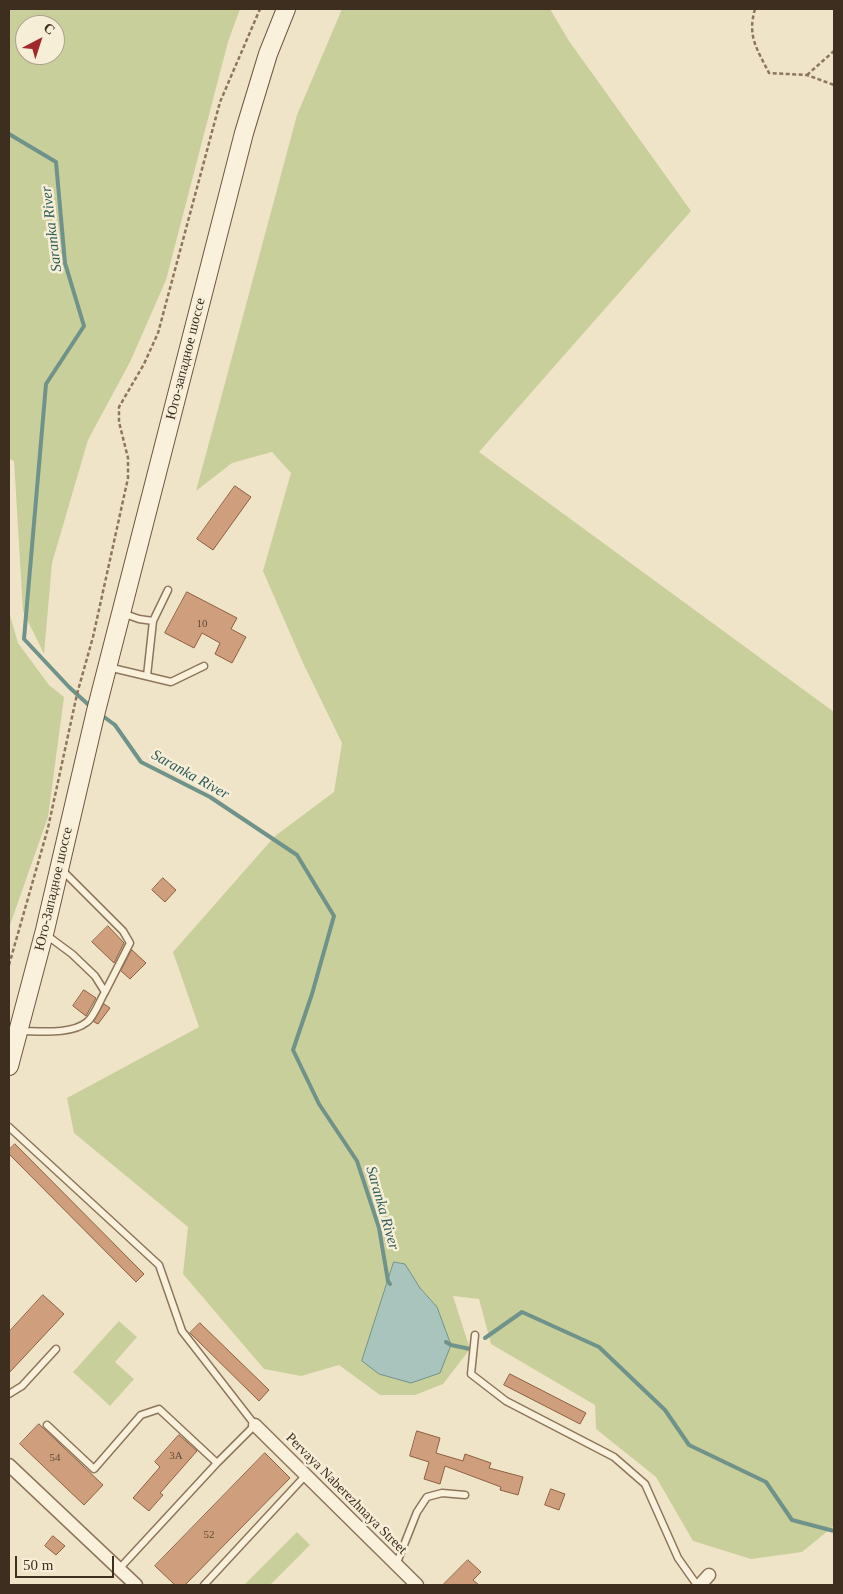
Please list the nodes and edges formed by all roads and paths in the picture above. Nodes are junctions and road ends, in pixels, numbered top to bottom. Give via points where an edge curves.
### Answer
1 (260, 9) edge
2 (286, 9) edge
3 (755, 9) edge
4 (834, 51) edge
5 (807, 75) junction
6 (834, 85) edge
7 (168, 590) dead end
8 (121, 613) junction
9 (153, 621) junction
10 (204, 666) dead end
11 (107, 667) junction
12 (147, 676) junction
13 (96, 711) joint
14 (60, 867) junction
15 (44, 934) junction
16 (9, 965) edge
17 (105, 992) junction
18 (18, 1031) junction
19 (9, 1066) edge
20 (9, 1127) edge
21 (475, 1335) dead end
22 (56, 1349) dead end
23 (9, 1394) edge
24 (47, 1425) dead end
25 (255, 1425) junction
26 (217, 1463) junction
27 (9, 1466) edge
28 (305, 1476) junction
29 (465, 1495) dead end
30 (396, 1565) junction
31 (119, 1568) junction
32 (710, 1575) dead end
33 (136, 1585) edge
34 (204, 1585) edge
35 (416, 1585) edge
36 (698, 1585) edge

1 - 16 path via 220,102 158,332 119,407 119,422 128,458 128,478 48,828
2 - 8 main road, Юго-западное шоссе via 268,54 244,133
3 - 5 path via 752,20 754,44 769,73
4 - 5 path
5 - 6 path
7 - 9 lane
8 - 9 lane
8 - 11 main road, Юго-западное шоссе
9 - 12 lane
10 - 12 lane via 172,682
11 - 12 lane
11 - 13 main road, Юго-западное шоссе
13 - 14 main road, Юго-Западное шоссе
14 - 15 main road, Юго-Западное шоссе
14 - 17 lane via 130,943
15 - 17 lane via 72,954 95,976
15 - 18 main road, Юго-Западное шоссе
17 - 18 lane via 88,1021 74,1029
18 - 19 main road, Юго-Западное шоссе
20 - 25 lane via 159,1265 182,1331
21 - 36 lane via 471,1374 506,1401 614,1457 644,1484 678,1558
22 - 23 lane via 22,1386
24 - 26 lane via 94,1469 141,1415 159,1409
25 - 26 lane
25 - 28 street, Pervaya Naberezhnaya Street
26 - 31 lane
27 - 31 street
28 - 30 street, Pervaya Naberezhnaya Street
28 - 34 lane
29 - 30 lane via 442,1493 427,1497 417,1512
30 - 35 street, Pervaya Naberezhnaya Street
31 - 33 street
32 - 36 street

